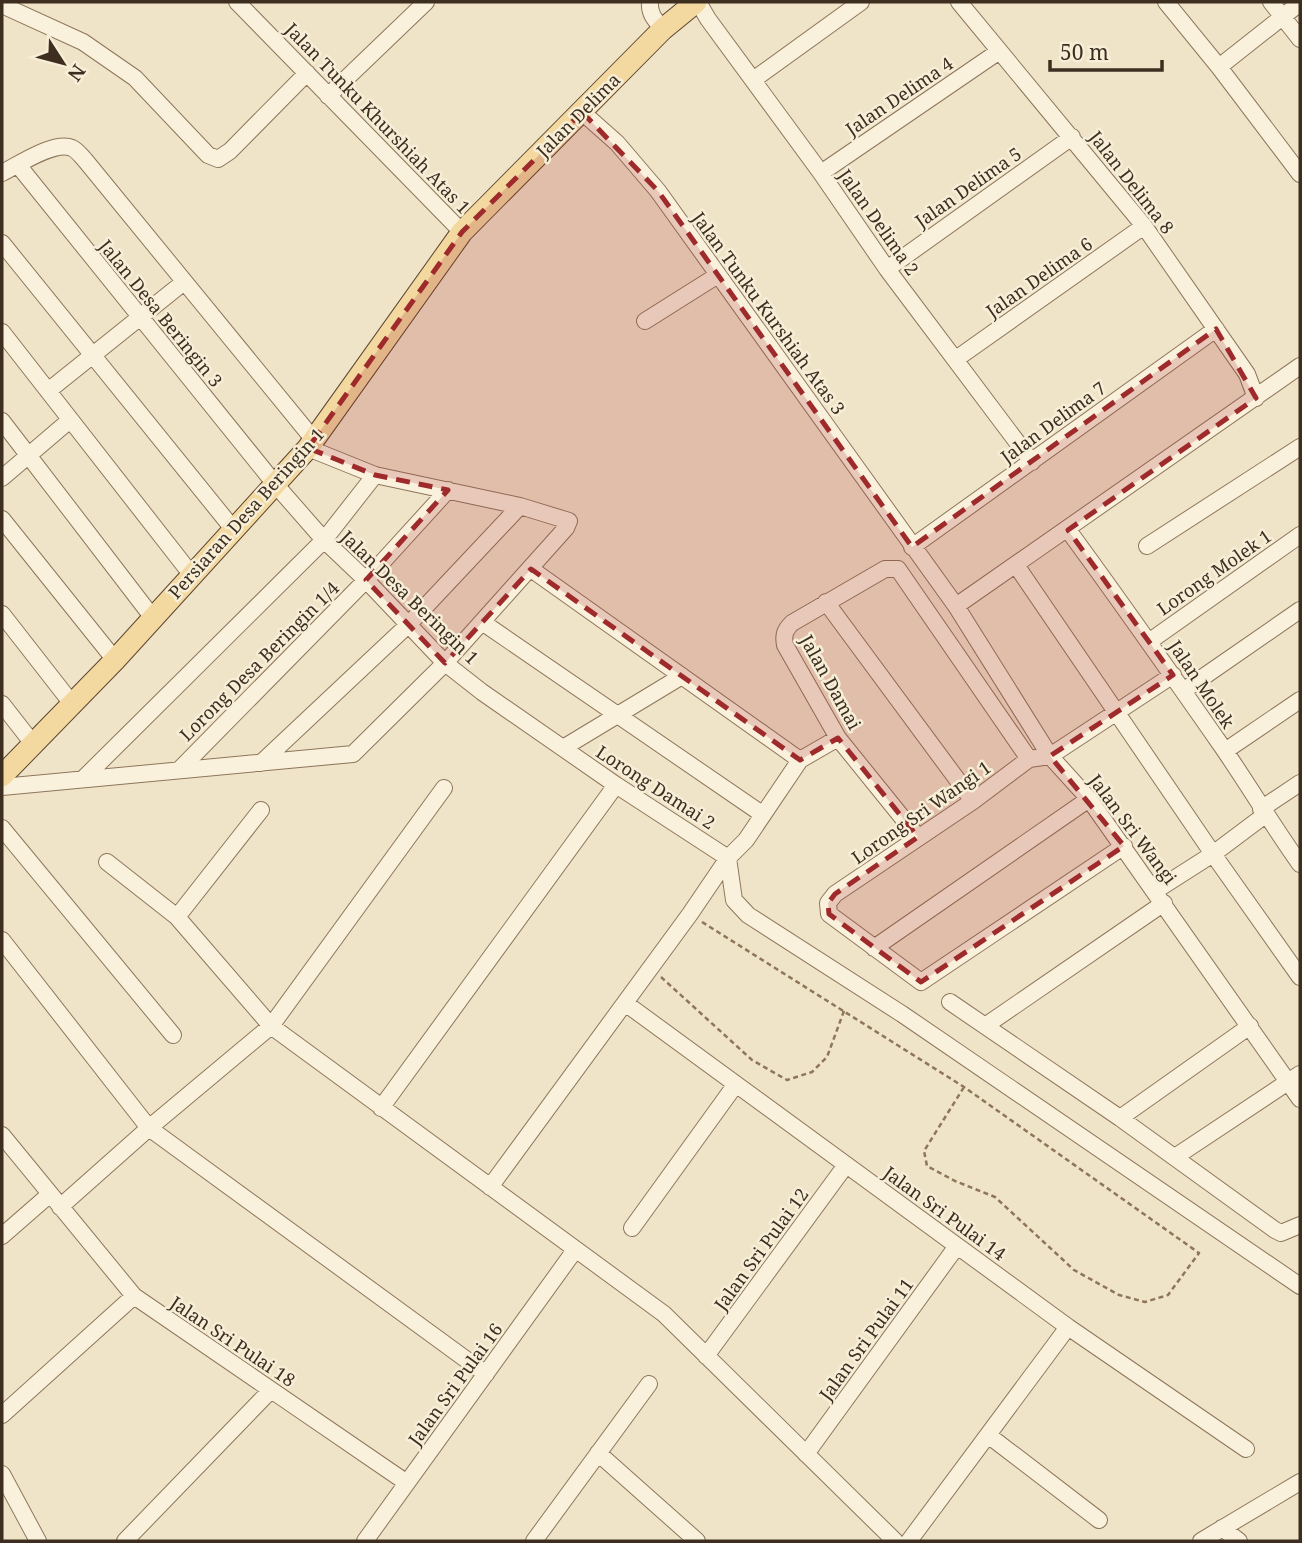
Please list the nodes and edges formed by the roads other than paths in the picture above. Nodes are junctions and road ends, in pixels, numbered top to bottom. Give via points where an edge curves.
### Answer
1 (237, 2) edge
2 (426, 2) edge
3 (650, 2) edge
4 (697, 2) edge
5 (861, 2) edge
6 (959, 2) edge
7 (1166, 2) edge
8 (1271, 2) edge
9 (1300, 3) edge
10 (2, 5) edge
11 (1283, 17) junction
12 (663, 29) junction
13 (1300, 39) edge
14 (998, 52) junction
15 (1219, 67) junction
16 (307, 73) junction
17 (753, 80) junction
18 (328, 96) junction
19 (582, 112) junction
20 (1072, 137) junction
21 (18, 165) junction
22 (2, 173) edge
23 (821, 173) junction
24 (1300, 174) edge
25 (1144, 226) junction
26 (462, 232) junction
27 (2, 243) edge
28 (887, 269) junction
29 (718, 275) junction
30 (184, 282) junction
31 (141, 318) junction
32 (645, 321) dead end
33 (1216, 329) junction
34 (2, 332) edge
35 (91, 355) junction
36 (956, 359) junction
37 (1300, 366) edge
38 (48, 391) junction
39 (1256, 398) junction
40 (70, 419) junction
41 (2, 421) edge
42 (311, 444) junction
43 (1300, 447) edge
44 (29, 456) junction
45 (1032, 462) junction
46 (375, 475) junction
47 (2, 478) edge
48 (275, 484) junction
49 (448, 490) junction
50 (520, 506) junction
51 (2, 519) edge
52 (234, 530) junction
53 (1068, 530) junction
54 (1300, 535) edge
55 (324, 540) junction
56 (1147, 546) dead end
57 (912, 547) junction
58 (1016, 565) junction
59 (531, 569) junction
60 (191, 574) junction
61 (366, 580) junction
62 (827, 602) junction
63 (956, 606) junction
64 (1300, 610) edge
65 (2, 614) edge
66 (153, 618) junction
67 (482, 622) junction
68 (409, 624) junction
69 (1150, 641) junction
70 (115, 660) junction
71 (445, 663) junction
72 (682, 676) junction
73 (1173, 676) junction
74 (1183, 691) junction
75 (1300, 700) edge
76 (2, 705) edge
77 (73, 705) junction
78 (1117, 713) junction
79 (620, 715) junction
80 (838, 738) junction
81 (34, 744) junction
82 (563, 748) junction
83 (1225, 751) junction
84 (1049, 756) junction
85 (1029, 759) junction
86 (800, 760) junction
87 (261, 762) junction
88 (179, 770) junction
89 (2, 776) edge
90 (83, 779) junction
91 (1300, 783) edge
92 (616, 785) junction
93 (2, 787) edge
94 (444, 788) dead end
95 (1089, 799) junction
96 (973, 801) junction
97 (261, 810) dead end
98 (1263, 812) junction
99 (762, 814) junction
100 (2, 828) edge
101 (918, 837) junction
102 (1124, 846) junction
103 (1213, 854) junction
104 (728, 858) junction
105 (107, 862) dead end
106 (1300, 864) edge
107 (1160, 897) junction
108 (177, 917) junction
109 (2, 940) edge
110 (874, 948) junction
111 (1300, 977) edge
112 (950, 1002) dead end
113 (625, 1003) junction
114 (271, 1026) junction
115 (985, 1026) junction
116 (1250, 1026) junction
117 (173, 1035) dead end
118 (1294, 1078) edge
119 (736, 1084) junction
120 (1300, 1099) edge
121 (382, 1108) junction
122 (1120, 1118) junction
123 (149, 1128) junction
124 (2, 1135) edge
125 (1175, 1157) junction
126 (846, 1165) junction
127 (490, 1187) junction
128 (55, 1201) junction
129 (1300, 1225) edge
130 (632, 1228) dead end
131 (2, 1237) edge
132 (957, 1246) junction
133 (575, 1250) junction
134 (1300, 1286) edge
135 (134, 1297) junction
136 (1068, 1327) junction
137 (706, 1356) junction
138 (486, 1374) junction
139 (649, 1384) dead end
140 (271, 1390) junction
141 (2, 1415) edge
142 (988, 1435) junction
143 (1246, 1449) dead end
144 (598, 1453) junction
145 (806, 1454) junction
146 (2, 1474) edge
147 (1300, 1482) edge
148 (407, 1483) junction
149 (1099, 1520) dead end
150 (1222, 1528) junction
151 (38, 1541) edge
152 (125, 1541) edge
153 (365, 1541) edge
154 (534, 1541) edge
155 (697, 1541) edge
156 (895, 1541) edge
157 (909, 1541) edge
158 (1201, 1541) edge
159 (1239, 1541) edge

1 - 16 street, Jalan Tunku Khurshiah Atas 1
2 - 18 street
3 - 12 street via 653,18
4 - 12 main road, Jalan Delima
4 - 17 street, Jalan Delima 2
5 - 17 street
6 - 14 street, Jalan Delima 8
7 - 15 street
8 - 11 street
9 - 11 street
10 - 16 street via 83,42 135,78 208,155 218,159
11 - 13 street
11 - 15 street
12 - 19 main road, Jalan Delima
14 - 20 street, Jalan Delima 8
14 - 23 street, Jalan Delima 4
15 - 24 street
16 - 18 street, Jalan Tunku Khurshiah Atas 1
17 - 23 street, Jalan Delima 2
18 - 26 street, Jalan Tunku Khurshiah Atas 1
19 - 26 main road, Jalan Delima
19 - 29 street, Jalan Tunku Kurshiah Atas 3 via 617,143 658,191
20 - 25 street, Jalan Delima 8
20 - 28 street, Jalan Delima 5
21 - 22 street
21 - 30 street via 62,145 73,148
21 - 31 street, Jalan Desa Beringin 3
23 - 28 street, Jalan Delima 2
25 - 33 street, Jalan Delima 8
25 - 36 street, Jalan Delima 6
26 - 42 main road, Persiaran Desa Beringin 1
27 - 35 street
28 - 36 street, Jalan Delima 2
29 - 32 street
29 - 57 street, Jalan Tunku Kurshiah Atas 3
30 - 31 street
30 - 42 street
31 - 35 street
31 - 48 street, Jalan Desa Beringin 3
33 - 39 street, Jalan Delima 8 via 1247,374
33 - 45 street, Jalan Delima 7
34 - 38 street
35 - 38 street
35 - 52 street
36 - 45 street, Jalan Delima 2
37 - 39 street
38 - 40 street
39 - 53 street
40 - 44 street
40 - 60 street
41 - 44 street
42 - 46 street
42 - 48 main road, Persiaran Desa Beringin 1
43 - 56 street
44 - 47 street
44 - 66 street
45 - 57 street, Jalan Delima 7
46 - 49 street
46 - 55 street
48 - 52 main road, Persiaran Desa Beringin 1
48 - 55 street, Jalan Desa Beringin 1
49 - 50 street
49 - 61 street, Lorong Desa Beringin 1/4
50 - 59 street via 569,521
50 - 68 street
51 - 70 street
52 - 60 main road, Persiaran Desa Beringin 1
53 - 58 street
53 - 69 street, Jalan Molek
54 - 69 street, Lorong Molek 1
55 - 61 street, Jalan Desa Beringin 1
55 - 90 street
57 - 63 street, Jalan Sri Wangi
58 - 63 street
58 - 78 street
59 - 67 street
59 - 72 street
60 - 66 main road, Persiaran Desa Beringin 1
61 - 68 street, Jalan Desa Beringin 1
61 - 88 street, Lorong Desa Beringin 1/4
62 - 80 street, Jalan Damai via 792,623 783,637
62 - 85 street, Jalan Damai via 885,569 898,569
62 - 96 street
63 - 84 street, Jalan Sri Wangi
64 - 74 street
65 - 77 street
66 - 70 main road, Persiaran Desa Beringin 1
67 - 71 street
67 - 79 street
68 - 71 street, Jalan Desa Beringin 1
68 - 87 street
69 - 73 street, Jalan Molek
70 - 77 main road, Persiaran Desa Beringin 1
71 - 82 street, Jalan Desa Beringin 1
71 - 87 street via 353,754
72 - 79 street
72 - 86 street
73 - 74 street, Jalan Molek
73 - 78 street
74 - 83 street, Jalan Molek
75 - 83 street
76 - 81 street
77 - 81 main road, Persiaran Desa Beringin 1
78 - 84 street
78 - 103 street
79 - 82 street
79 - 99 street
80 - 86 street
80 - 101 street, Jalan Damai
81 - 89 main road, Persiaran Desa Beringin 1
82 - 92 street, Lorong Damai 2
83 - 98 street, Jalan Molek
84 - 85 street, Lorong Sri Wangi 1
84 - 95 street, Jalan Sri Wangi
85 - 96 street, Lorong Sri Wangi 1
86 - 99 street
87 - 88 street
88 - 90 street
90 - 93 street
91 - 98 street
92 - 104 street, Lorong Damai 2
92 - 121 street
94 - 114 street
95 - 102 street, Jalan Sri Wangi
95 - 110 street
96 - 101 street, Lorong Sri Wangi 1
97 - 108 street
98 - 103 street
98 - 106 street, Jalan Molek
99 - 104 street
100 - 117 street
101 - 110 street, Lorong Sri Wangi 1 via 828,903 829,914
102 - 107 street, Jalan Sri Wangi
102 - 110 street via 921,982
103 - 107 street
103 - 111 street
104 - 113 street
104 - 134 street via 734,900 748,915
105 - 108 street
107 - 115 street
107 - 116 street, Jalan Sri Wangi
108 - 114 street
109 - 123 street
112 - 115 street
113 - 119 street, Jalan Sri Pulai 14
113 - 127 street
114 - 121 street
114 - 123 street
115 - 122 street
116 - 118 street, Jalan Sri Wangi
116 - 122 street
118 - 120 street, Jalan Sri Wangi
118 - 125 street
119 - 126 street, Jalan Sri Pulai 14
119 - 130 street
121 - 127 street
122 - 125 street
123 - 128 street
123 - 138 street
124 - 128 street, Jalan Sri Pulai 18
125 - 129 street via 1275,1230 1281,1233
126 - 132 street, Jalan Sri Pulai 14
126 - 137 street, Jalan Sri Pulai 12
127 - 133 street
128 - 131 street
128 - 135 street, Jalan Sri Pulai 18
132 - 136 street, Jalan Sri Pulai 14
132 - 145 street, Jalan Sri Pulai 11
133 - 137 street via 664,1314
133 - 138 street, Jalan Sri Pulai 16
135 - 140 street, Jalan Sri Pulai 18
135 - 141 street
136 - 142 street
136 - 143 street, Jalan Sri Pulai 14
137 - 145 street
138 - 148 street, Jalan Sri Pulai 16
139 - 144 street
140 - 148 street, Jalan Sri Pulai 18
140 - 152 street
142 - 149 street
142 - 157 street
144 - 154 street
144 - 155 street
145 - 156 street
146 - 151 street
147 - 150 street
148 - 153 street, Jalan Sri Pulai 16
150 - 158 street
150 - 159 street

